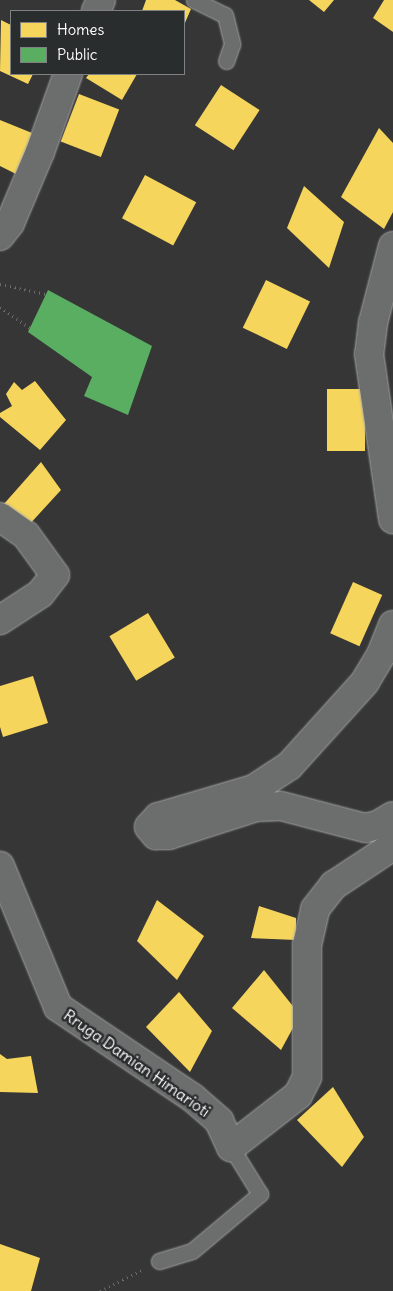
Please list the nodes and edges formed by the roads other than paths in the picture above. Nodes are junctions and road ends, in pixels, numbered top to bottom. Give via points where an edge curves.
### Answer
1 (194, 0) edge
2 (226, 61) dead end
3 (68, 75) edge
4 (0, 236) edge
5 (393, 246) edge
6 (0, 517) edge
7 (393, 519) edge
8 (0, 620) edge
9 (393, 625) edge
10 (393, 816) edge
11 (393, 846) edge
12 (0, 866) edge
13 (231, 1147) junction
14 (159, 1261) road end

1 - 2 lane via 225,15 232,44
3 - 4 street via 40,152 10,223
5 - 7 street via 373,323 369,354
6 - 8 street via 26,535 54,575 40,594
9 - 10 street via 365,682 289,766 254,789 158,818 149,827 156,835 169,835 256,807 281,806 365,828
11 - 13 street via 334,885 315,909 308,945 307,1077 298,1095
12 - 13 street, Rruga Damian Himarioti via 58,1007 193,1098 219,1121
13 - 14 lane, Rruga Damian Himarioti via 260,1194 192,1251

